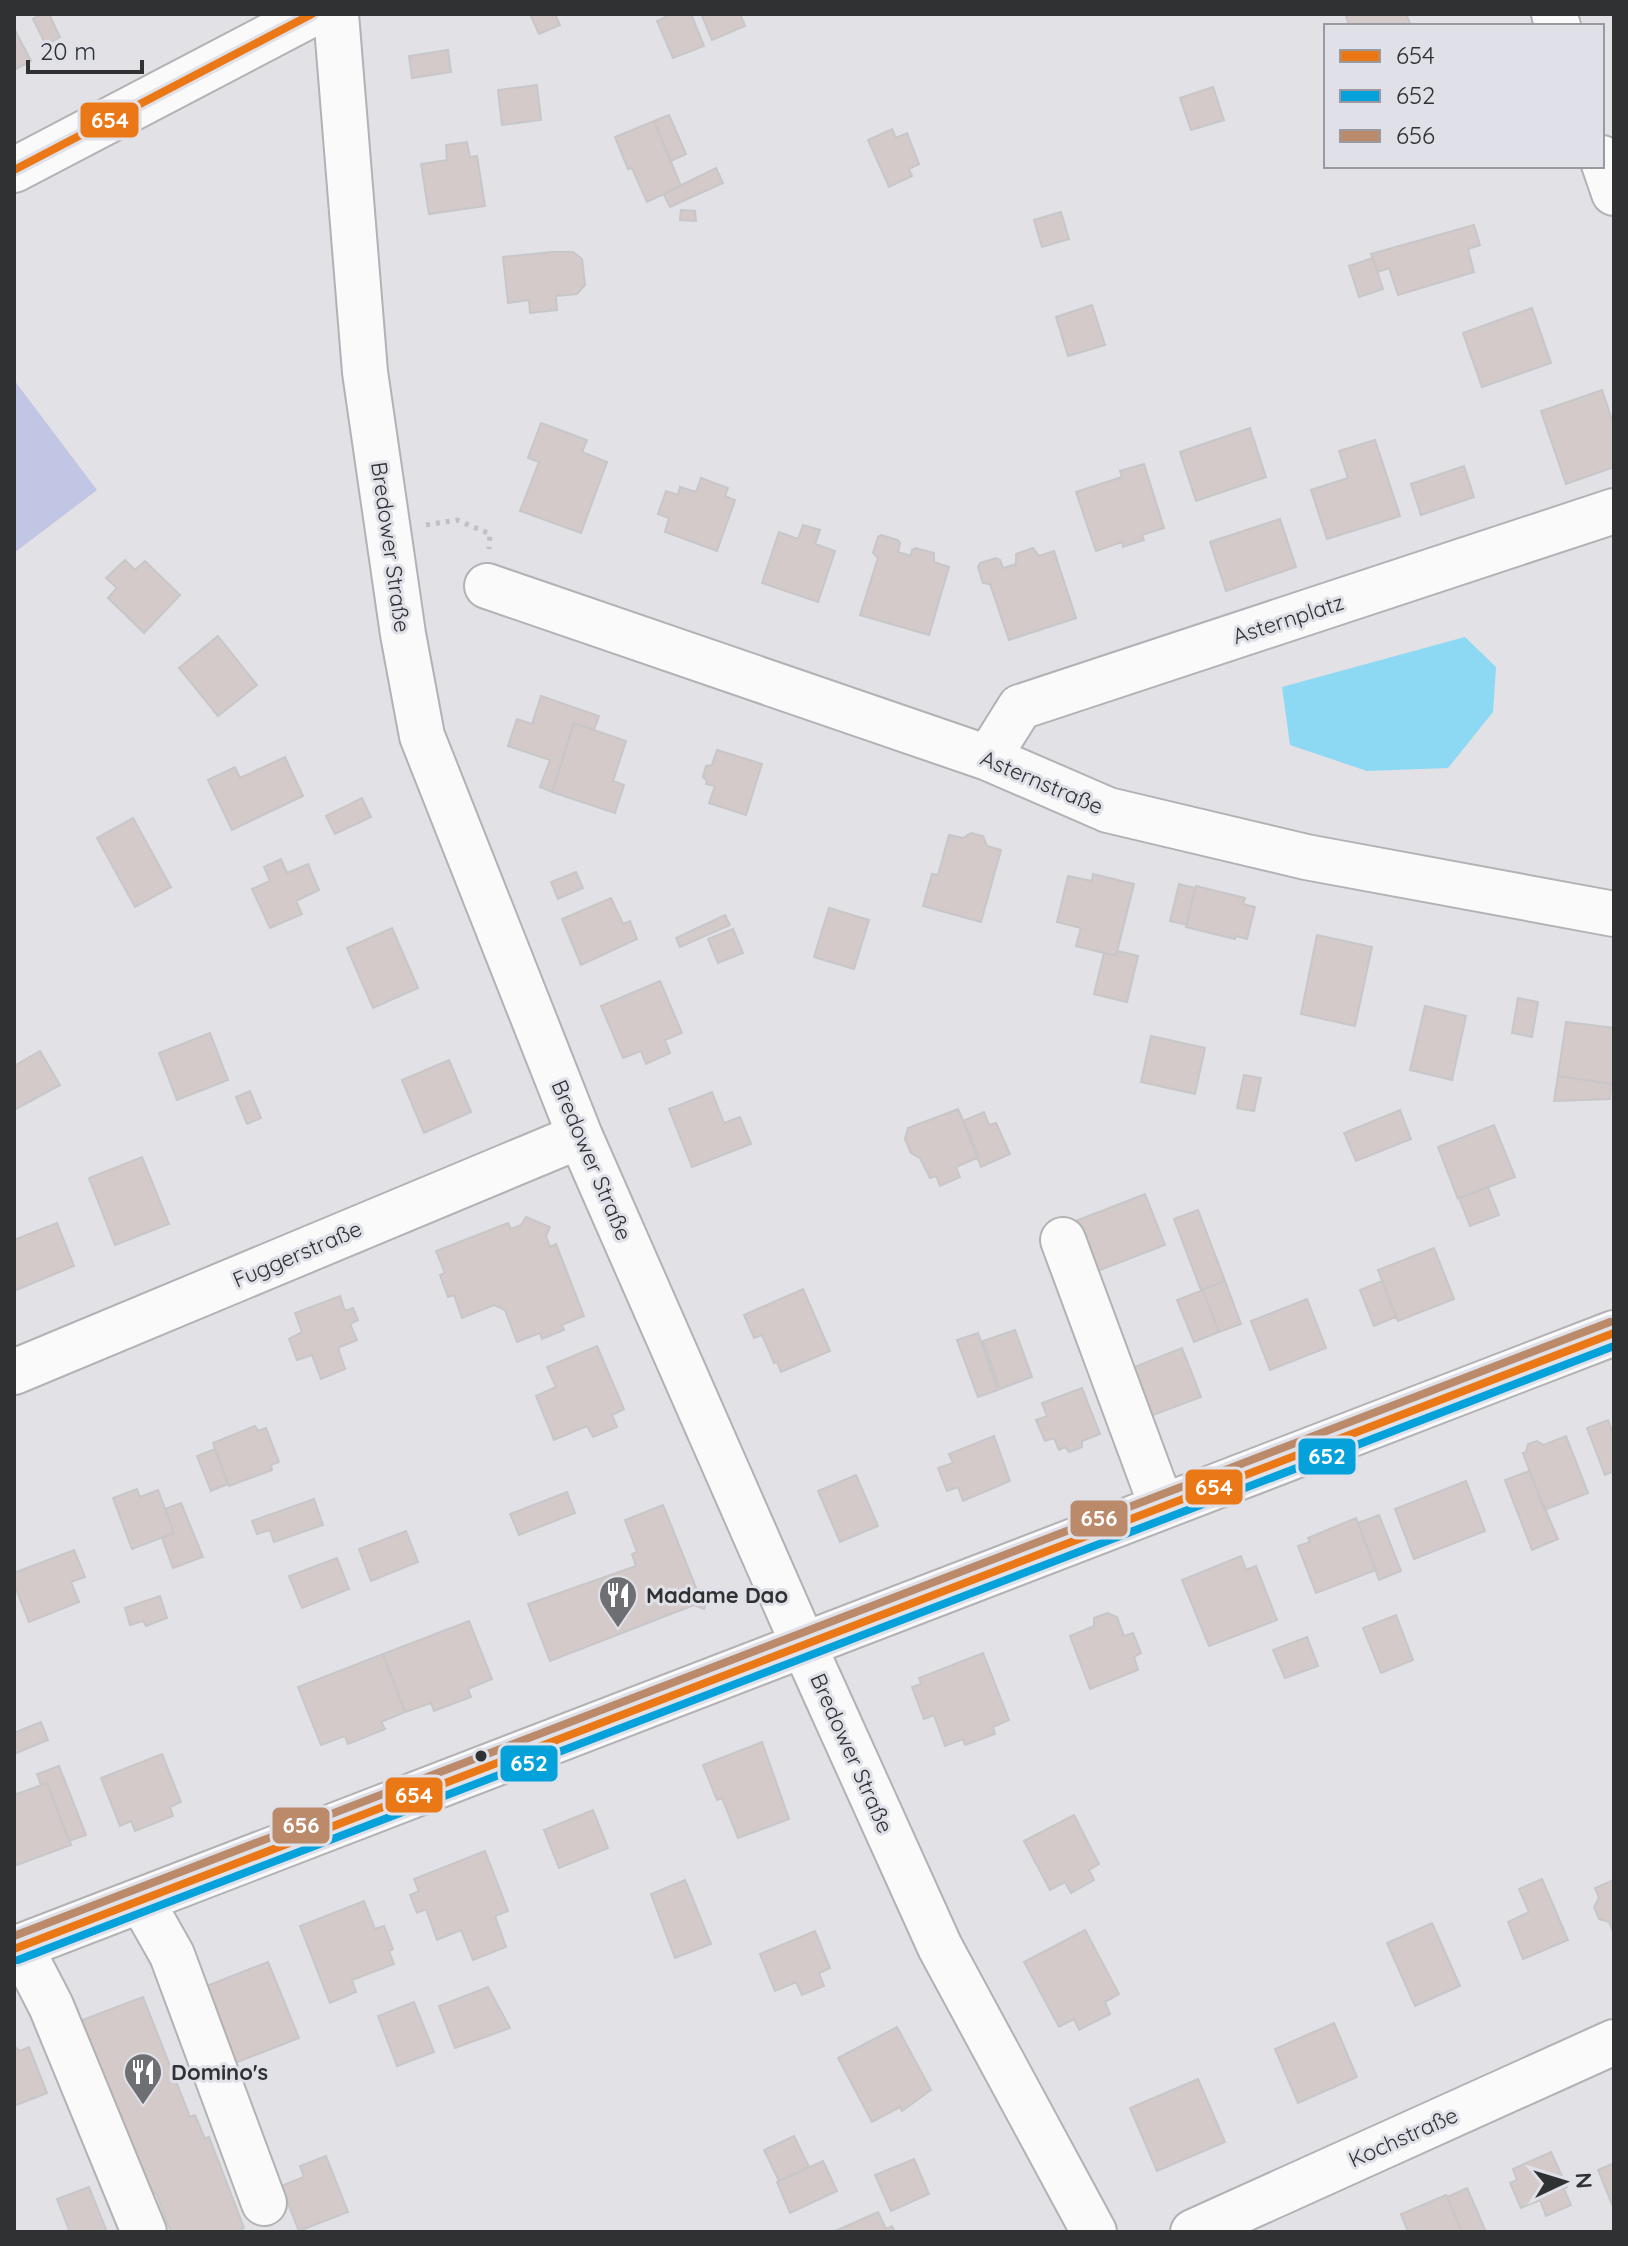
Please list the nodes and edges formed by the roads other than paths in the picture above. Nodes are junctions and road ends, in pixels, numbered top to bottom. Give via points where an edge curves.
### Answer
1 (312, 14) edge
2 (336, 14) edge
3 (1604, 164) edge
4 (14, 170) edge
5 (1614, 193) edge
6 (1614, 511) edge
7 (487, 586) dead end
8 (988, 758) junction
9 (1614, 914) edge
10 (580, 1136) junction
11 (1063, 1240) dead end
12 (1614, 1333) edge
13 (14, 1372) edge
14 (1162, 1507) junction
15 (804, 1646) junction
16 (141, 1900) junction
17 (17, 1947) edge
18 (1614, 2042) edge
19 (264, 2203) dead end
20 (144, 2232) edge
21 (1094, 2232) edge
22 (1193, 2232) edge

1 - 4 street
2 - 10 street, Bredower Straße via 365,372 422,736
3 - 5 street
6 - 8 street, Asternplatz via 1020,707
7 - 8 street, Asternstraße
8 - 9 street, Asternstraße via 1108,810 1306,857
10 - 13 street, Fuggerstraße
10 - 15 street, Bredower Straße
11 - 14 street
12 - 14 street
14 - 15 street
15 - 16 street
15 - 21 street, Bredower Straße via 940,1947
16 - 17 street
16 - 19 street via 172,1955
17 - 20 street via 51,2006
18 - 22 street, Kochstraße

